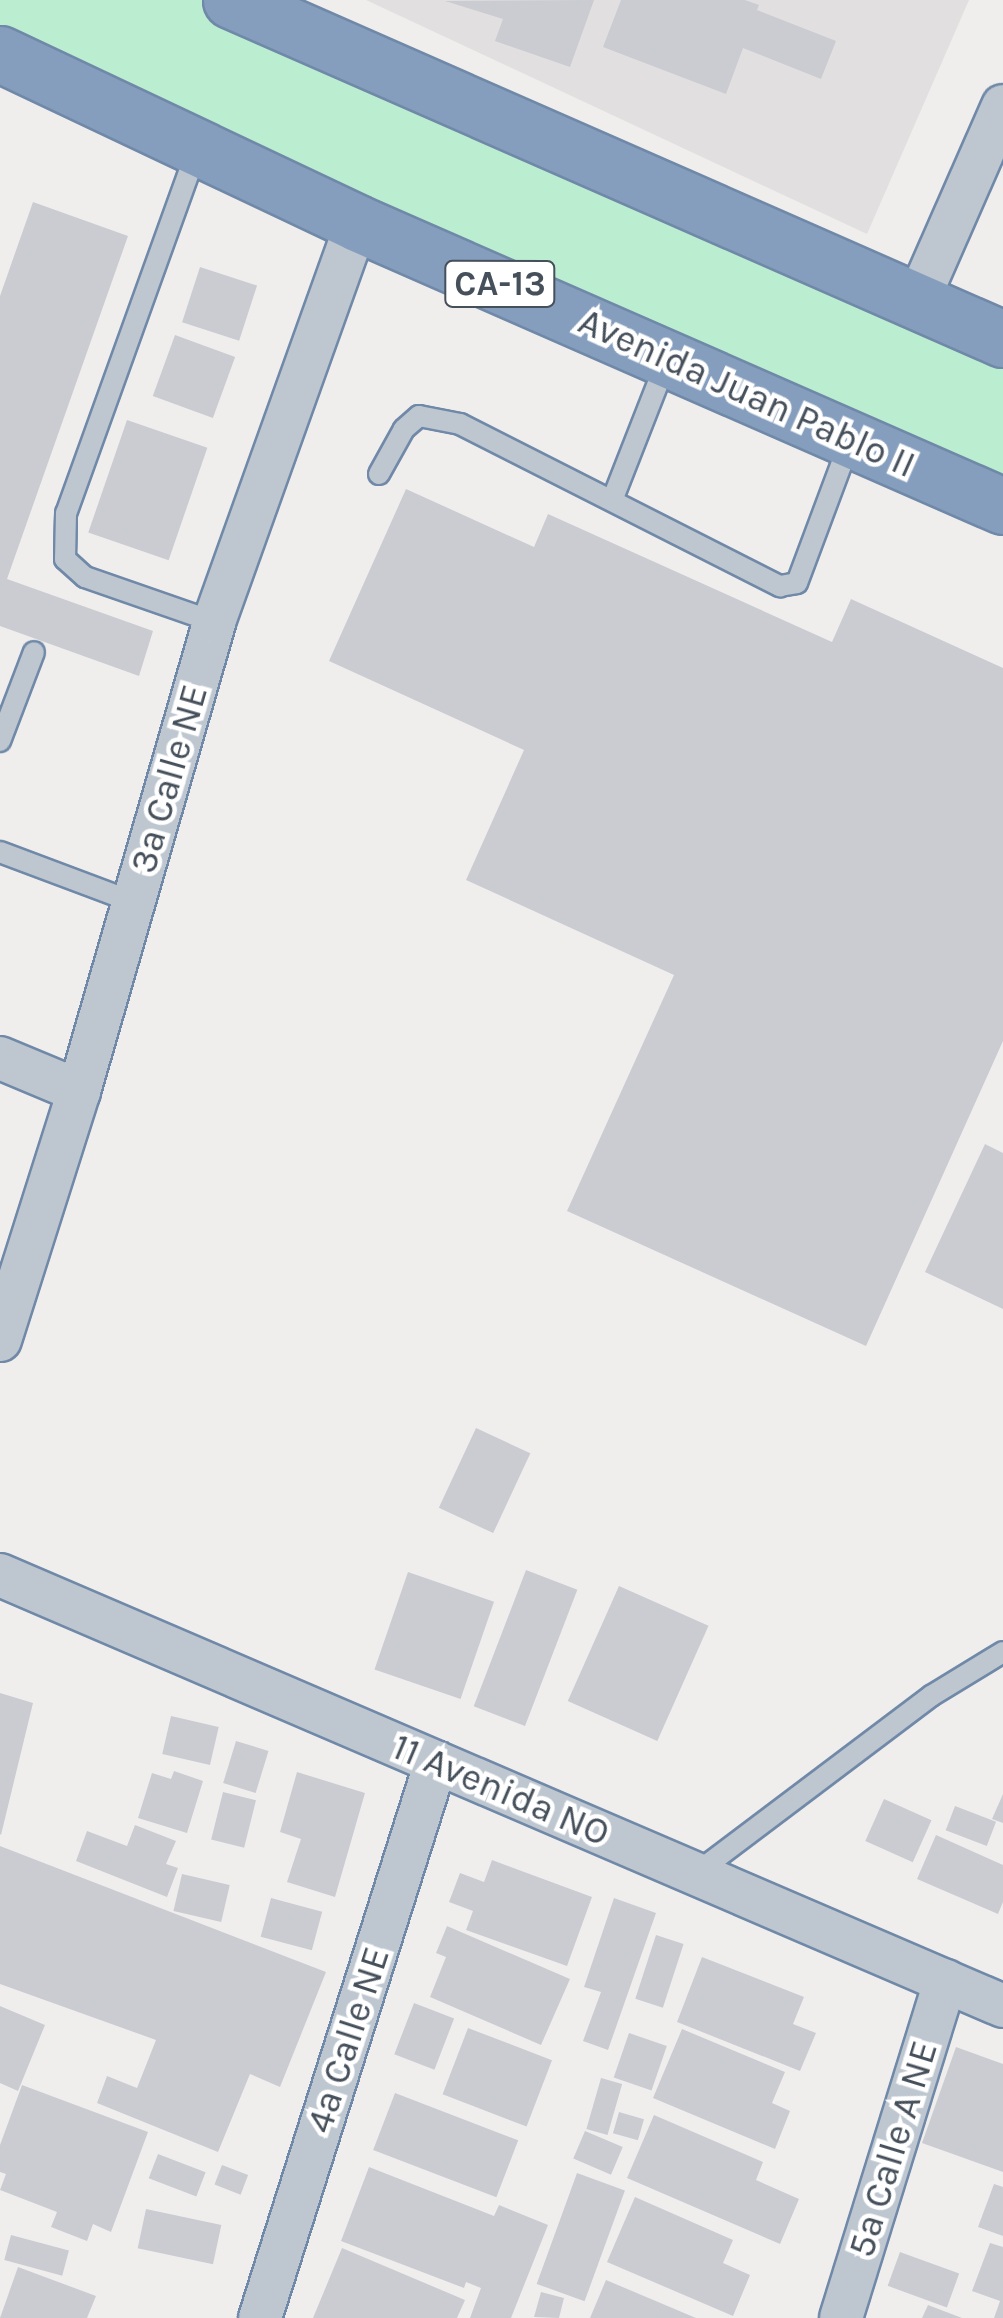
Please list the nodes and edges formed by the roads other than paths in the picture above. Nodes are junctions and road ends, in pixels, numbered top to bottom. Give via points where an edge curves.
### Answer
1 (231, 0) edge
2 (2, 60) edge
3 (1003, 106) edge
4 (198, 148) junction
5 (357, 223) junction
6 (917, 302) junction
7 (1003, 339) edge
8 (668, 357) junction
9 (850, 440) junction
10 (379, 474) dead end
11 (613, 498) junction
12 (1003, 506) edge
13 (214, 622) junction
14 (34, 652) dead end
15 (0, 741) edge
16 (0, 852) edge
17 (133, 902) junction
18 (0, 1058) edge
19 (79, 1091) junction
20 (0, 1340) edge
21 (0, 1575) edge
22 (1003, 1652) edge
23 (436, 1762) junction
24 (696, 1874) junction
25 (945, 1981) junction
26 (1003, 2006) edge
27 (260, 2318) edge
28 (841, 2318) edge

1 - 6 highway
2 - 4 highway, Avenida Juan Pablo II / CA-13
3 - 6 street
4 - 5 highway, Avenida Juan Pablo II / CA-13
4 - 13 lane via 66,513 65,559 85,577
5 - 8 highway, Avenida Juan Pablo II / CA-13
5 - 13 street, 3a Calle NE
6 - 7 highway
8 - 9 highway, Avenida Juan Pablo II / CA-13
8 - 11 lane
9 - 11 lane via 796,583 780,586
9 - 12 highway, Avenida Juan Pablo II / CA-13
10 - 11 lane via 419,416 460,424
13 - 17 street, 3a Calle NE
14 - 15 lane
16 - 17 lane
17 - 19 street, 3a Calle NE
18 - 19 street
19 - 20 street, 3a Calle NE
21 - 23 street, 11 Avenida NO
22 - 24 lane via 931,1696
23 - 24 street, 11 Avenida NO
23 - 27 street, 4a Calle NE
24 - 25 street, 11 Avenida NO
25 - 26 street, 11 Avenida NO
25 - 28 street, 5a Calle A NE

